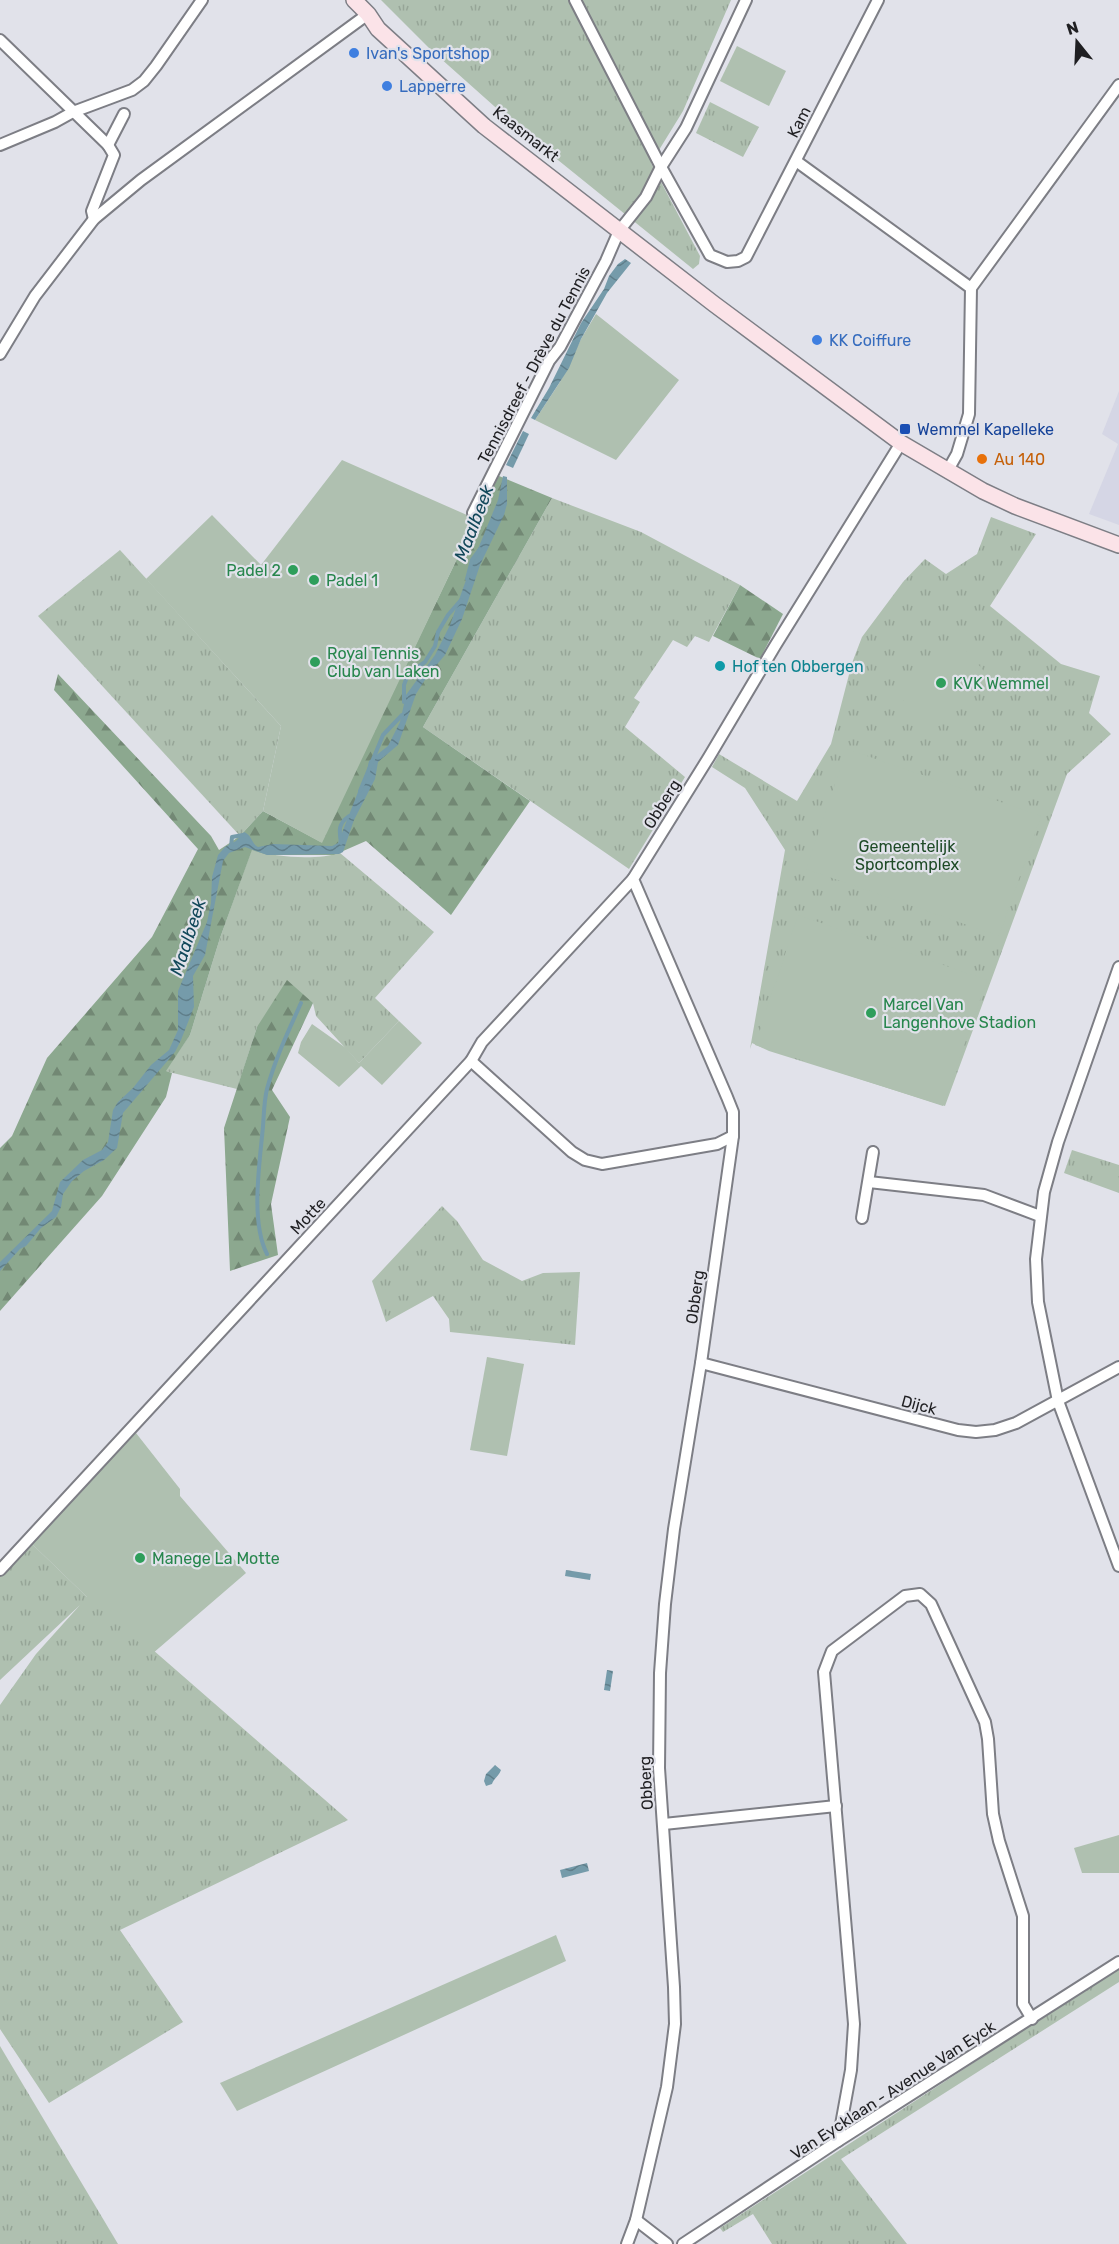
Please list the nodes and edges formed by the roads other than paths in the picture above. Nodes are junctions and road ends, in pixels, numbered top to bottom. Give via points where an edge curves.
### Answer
1 (202, 0) edge
2 (354, 0) edge
3 (575, 0) edge
4 (746, 0) edge
5 (878, 0) edge
6 (368, 14) junction
7 (0, 40) edge
8 (1119, 86) edge
9 (73, 112) junction
10 (124, 114) dead end
11 (0, 145) edge
12 (108, 145) junction
13 (795, 161) junction
14 (661, 167) junction
15 (94, 219) junction
16 (619, 231) junction
17 (971, 288) junction
18 (0, 354) edge
19 (901, 443) junction
20 (948, 470) junction
21 (473, 513) dead end
22 (1119, 545) edge
23 (633, 879) junction
24 (1119, 967) edge
25 (471, 1061) junction
26 (733, 1136) junction
27 (873, 1152) dead end
28 (869, 1182) junction
29 (1040, 1215) junction
30 (862, 1218) dead end
31 (701, 1363) junction
32 (1119, 1367) edge
33 (1058, 1401) junction
34 (1119, 1566) edge
35 (0, 1570) edge
36 (836, 1806) junction
37 (664, 1824) junction
38 (1119, 1962) edge
39 (1032, 2019) junction
40 (838, 2141) junction
41 (636, 2220) junction
42 (627, 2244) edge
43 (667, 2244) edge
44 (683, 2244) edge

1 - 9 street via 144,81 132,90
2 - 6 main road, Kaasmarkt
3 - 14 street
4 - 14 street, Tennisdreef - Drève du Tennis via 686,128
5 - 13 street, Kam
6 - 15 street via 141,180
6 - 16 main road, Kaasmarkt via 378,29 484,126
7 - 9 street
8 - 17 street
9 - 11 street
9 - 12 street
10 - 12 street
12 - 15 street via 114,155 92,211
13 - 14 street, Kam via 746,257 727,262 710,255
13 - 17 street
14 - 16 street, Tennisdreef - Drève du Tennis via 646,197
15 - 18 street via 35,296
16 - 19 main road, Kaasmarkt
16 - 21 street, Tennisdreef - Drève du Tennis
17 - 20 street via 969,414
19 - 20 main road, Kaasmarkt
19 - 23 street, Obberg
20 - 22 main road, Kaasmarkt via 1015,506
23 - 25 street, Motte via 482,1042
23 - 26 street, Obberg via 733,1112
24 - 29 street via 1058,1142
25 - 26 street via 585,1160 602,1164 629,1160 717,1144
25 - 35 street, Motte
26 - 31 street, Obberg
27 - 28 street
28 - 29 street via 984,1195
28 - 30 street
29 - 33 street via 1036,1284
31 - 33 street, Dijck via 957,1430 995,1430
31 - 37 street, Obberg via 665,1604 659,1735
32 - 33 street, Dijck
33 - 34 street
36 - 37 street
36 - 39 street via 824,1672 828,1661 832,1651 905,1596 920,1594 931,1604 985,1722 993,1814 1023,1916 1023,2004
36 - 40 street via 854,2024 851,2070
37 - 41 street, Obberg via 675,2024 667,2086
38 - 39 street, Van Eycklaan - Avenue Van Eyck
39 - 40 street, Van Eycklaan - Avenue Van Eyck
40 - 44 street, Van Eycklaan - Avenue Van Eyck
41 - 42 street, Obberg
41 - 43 street

